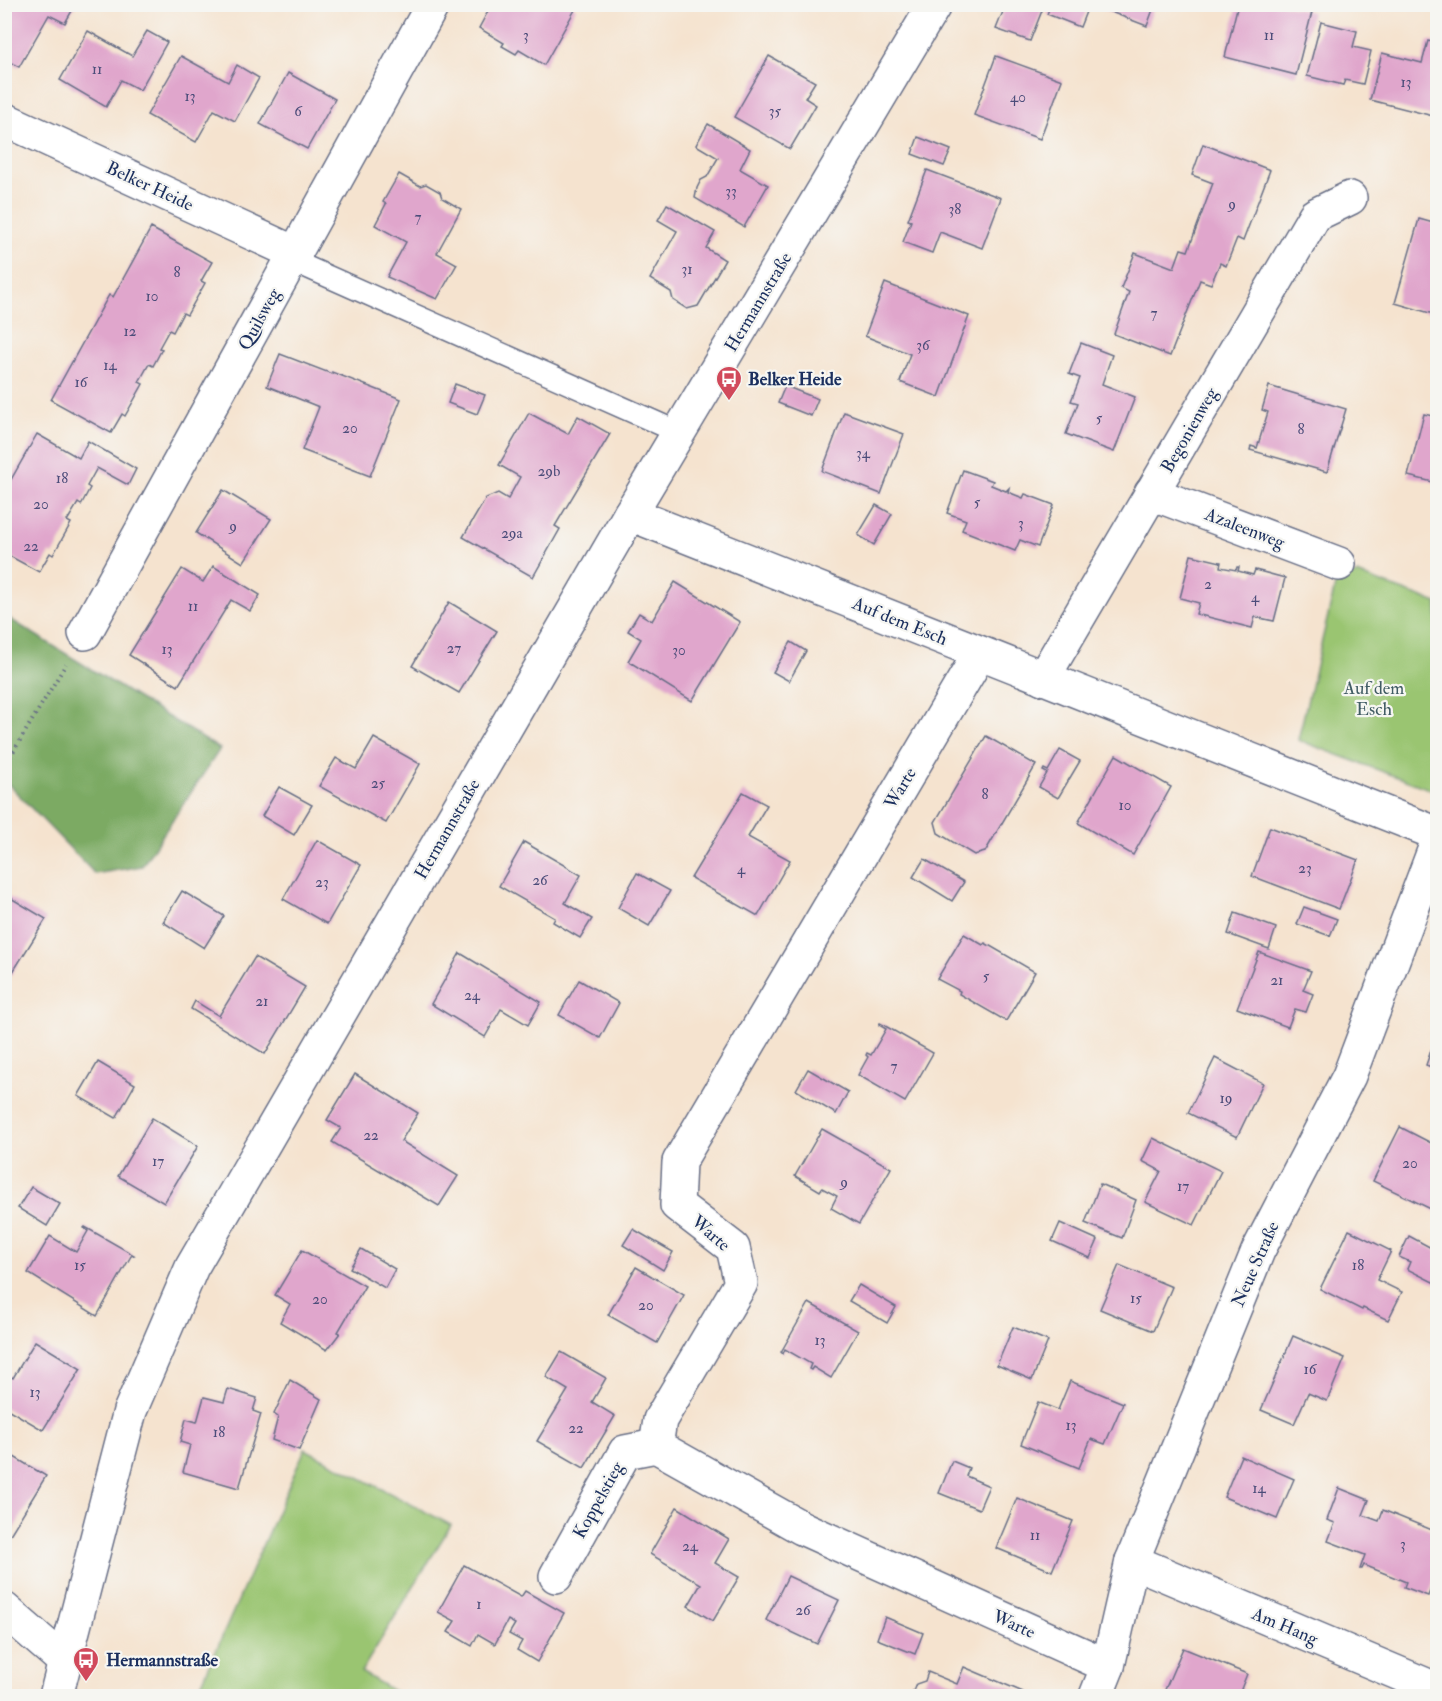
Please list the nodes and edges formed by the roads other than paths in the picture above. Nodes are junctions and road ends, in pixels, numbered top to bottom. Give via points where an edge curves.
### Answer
1 (433, 4) edge
2 (935, 4) edge
3 (4, 119) edge
4 (1350, 198) dead end
5 (293, 257) junction
6 (680, 433) junction
7 (1151, 493) junction
8 (630, 514) junction
9 (1340, 564) dead end
10 (85, 633) dead end
11 (980, 653) junction
12 (1043, 678) junction
13 (1437, 834) edge
14 (1437, 840) edge
15 (656, 1446) junction
16 (1132, 1561) junction
17 (556, 1576) dead end
18 (4, 1609) edge
19 (64, 1661) junction
20 (1108, 1666) junction
21 (1437, 1690) edge
22 (56, 1696) edge
23 (1096, 1696) edge

1 - 5 street, Quilsweg
2 - 6 street, Hermannstraße
3 - 5 street, Belker Heide
4 - 7 street, Begonienweg via 1315,215
5 - 6 lane, Belker Heide
5 - 10 street, Quilsweg
6 - 8 street, Hermannstraße
7 - 9 street, Azaleenweg
7 - 12 street, Begonienweg
8 - 11 street, Auf dem Esch
8 - 19 street, Hermannstraße via 192,1267 130,1411
11 - 12 street, Auf dem Esch
11 - 15 street, Warte via 679,1162 677,1205 733,1248 741,1283 660,1420
12 - 13 street, Auf dem Esch
14 - 16 street, Neue Straße via 1349,1076 1258,1251
15 - 17 street, Koppelstieg via 625,1452
15 - 20 street, Warte via 802,1528
16 - 20 street, Neue Straße
16 - 21 street, Am Hang
18 - 19 street
19 - 22 street, Hermannstraße
20 - 23 street, Neue Straße

